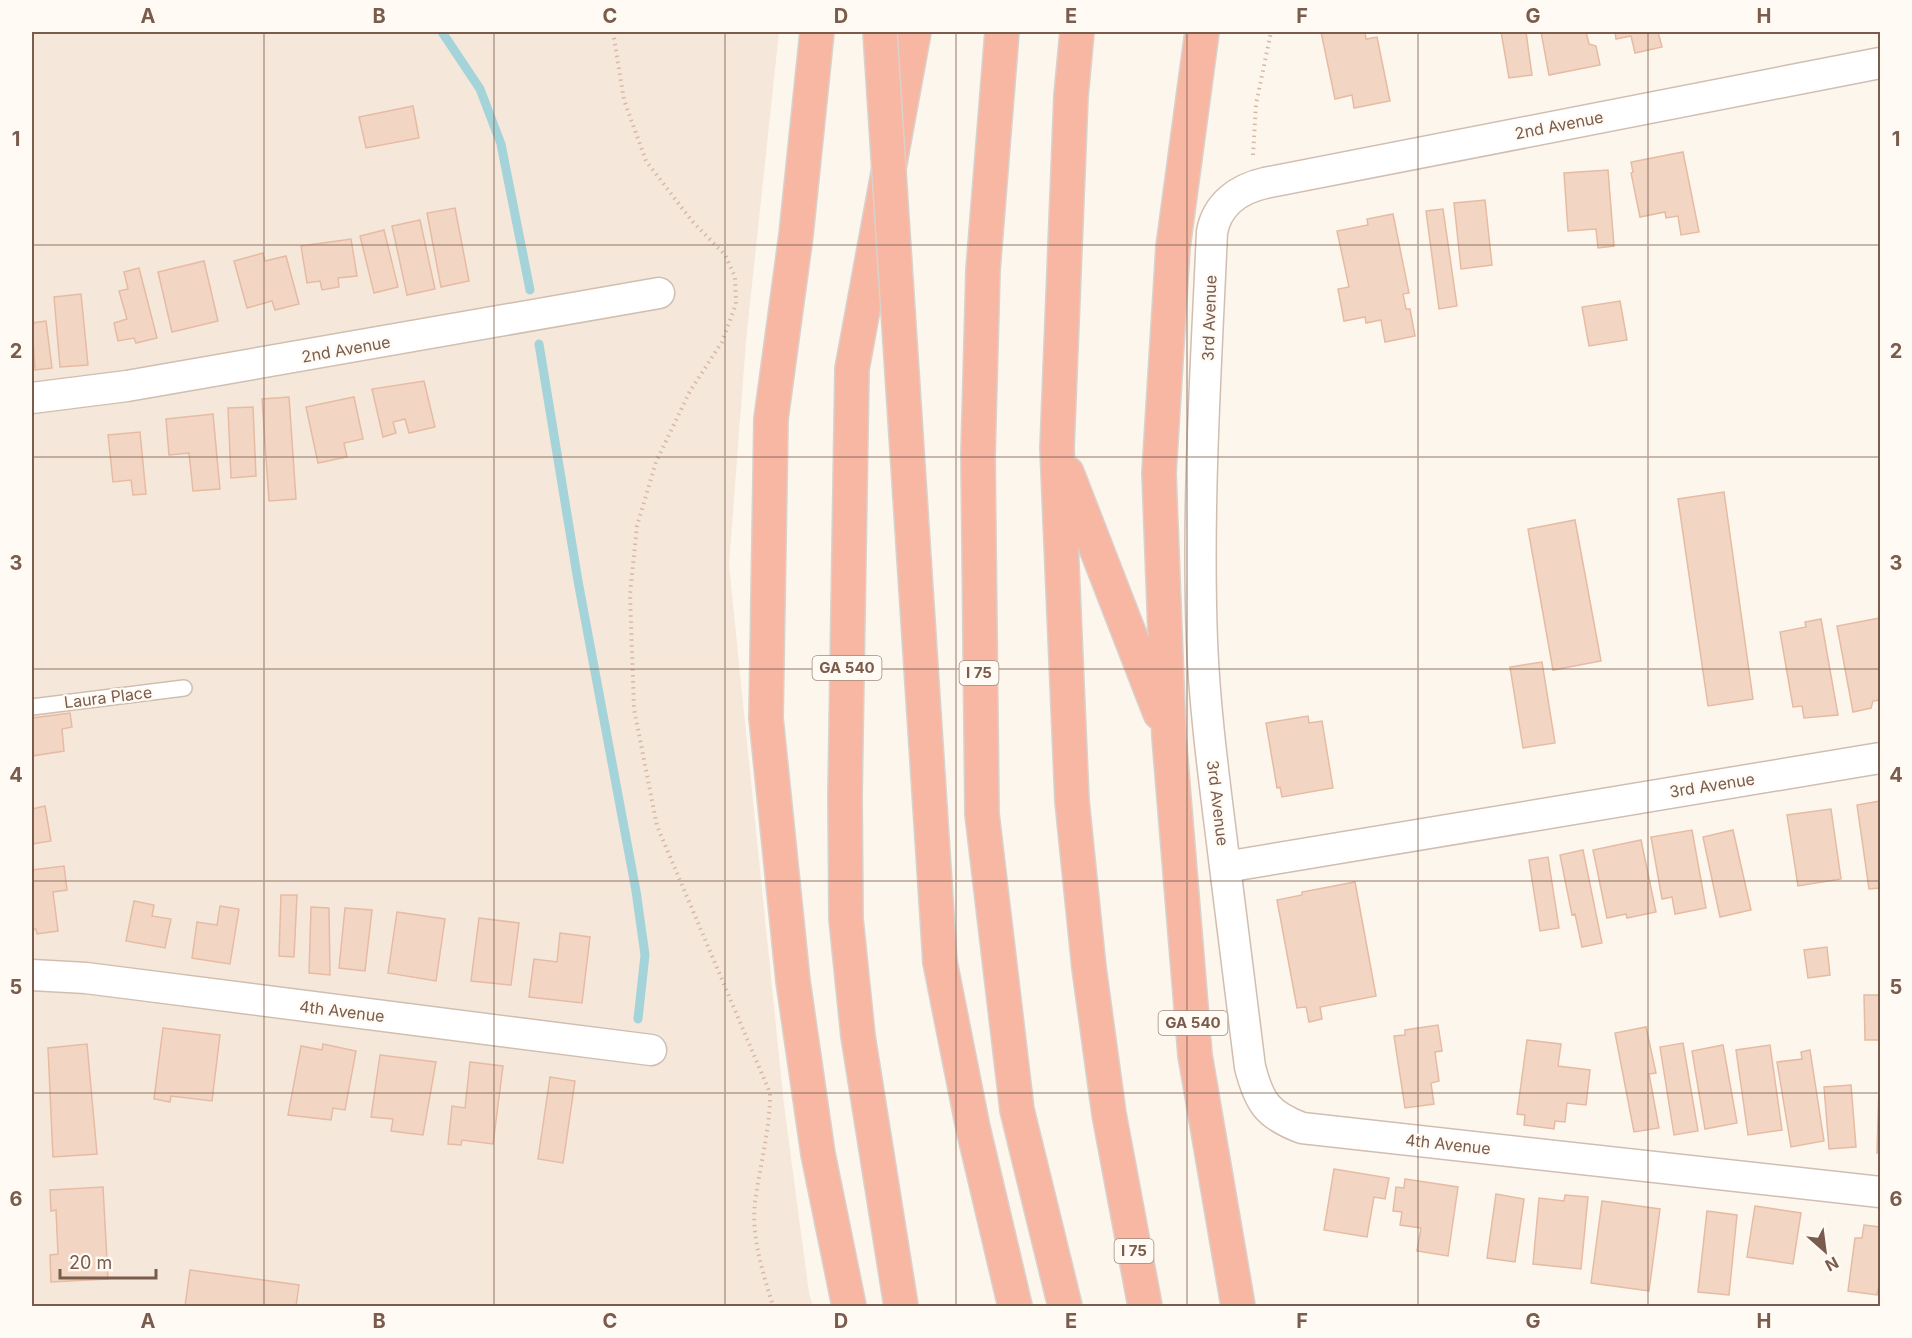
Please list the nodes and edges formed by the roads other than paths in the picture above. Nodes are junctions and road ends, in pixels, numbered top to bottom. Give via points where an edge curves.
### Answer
1 (817, 32) edge
2 (880, 32) edge
3 (914, 32) edge
4 (1002, 32) edge
5 (1077, 32) edge
6 (1202, 32) edge
7 (1881, 63) edge
8 (1238, 193) joint
9 (659, 294) dead end
10 (32, 398) edge
11 (1057, 448) junction
12 (184, 688) dead end
13 (32, 707) edge
14 (1169, 737) junction
15 (1881, 758) edge
16 (1226, 867) junction
17 (32, 975) edge
18 (651, 1050) dead end
19 (1881, 1192) edge
20 (849, 1306) edge
21 (901, 1306) edge
22 (1015, 1306) edge
23 (1065, 1306) edge
24 (1144, 1306) edge
25 (1238, 1306) edge

1 - 20 highway via 796,235 771,419 766,718 792,981 818,1154
2 - 22 highway, bridge via 940,962 973,1128
3 - 21 highway, GA 540 via 852,369 845,795 846,919 858,1036
4 - 23 highway, I 75 via 983,270 978,442 981,814 1017,1110
5 - 11 highway, I 75
6 - 14 highway via 1173,247 1159,472
7 - 8 street, 2nd Avenue via 1265,183
8 - 16 street, 3rd Avenue via 1219,211 1212,232 1200,558 1210,746
9 - 10 street, 2nd Avenue via 127,386
11 - 14 highway, GA 540
11 - 24 highway, I 75 via 1076,837 1089,968 1109,1114
12 - 13 lane, Laura Place
14 - 25 highway, GA 540 via 1196,1055
15 - 16 street, 3rd Avenue
16 - 19 street, 4th Avenue via 1250,1067 1256,1092 1283,1121 1302,1128
17 - 18 street, 4th Avenue via 86,978

